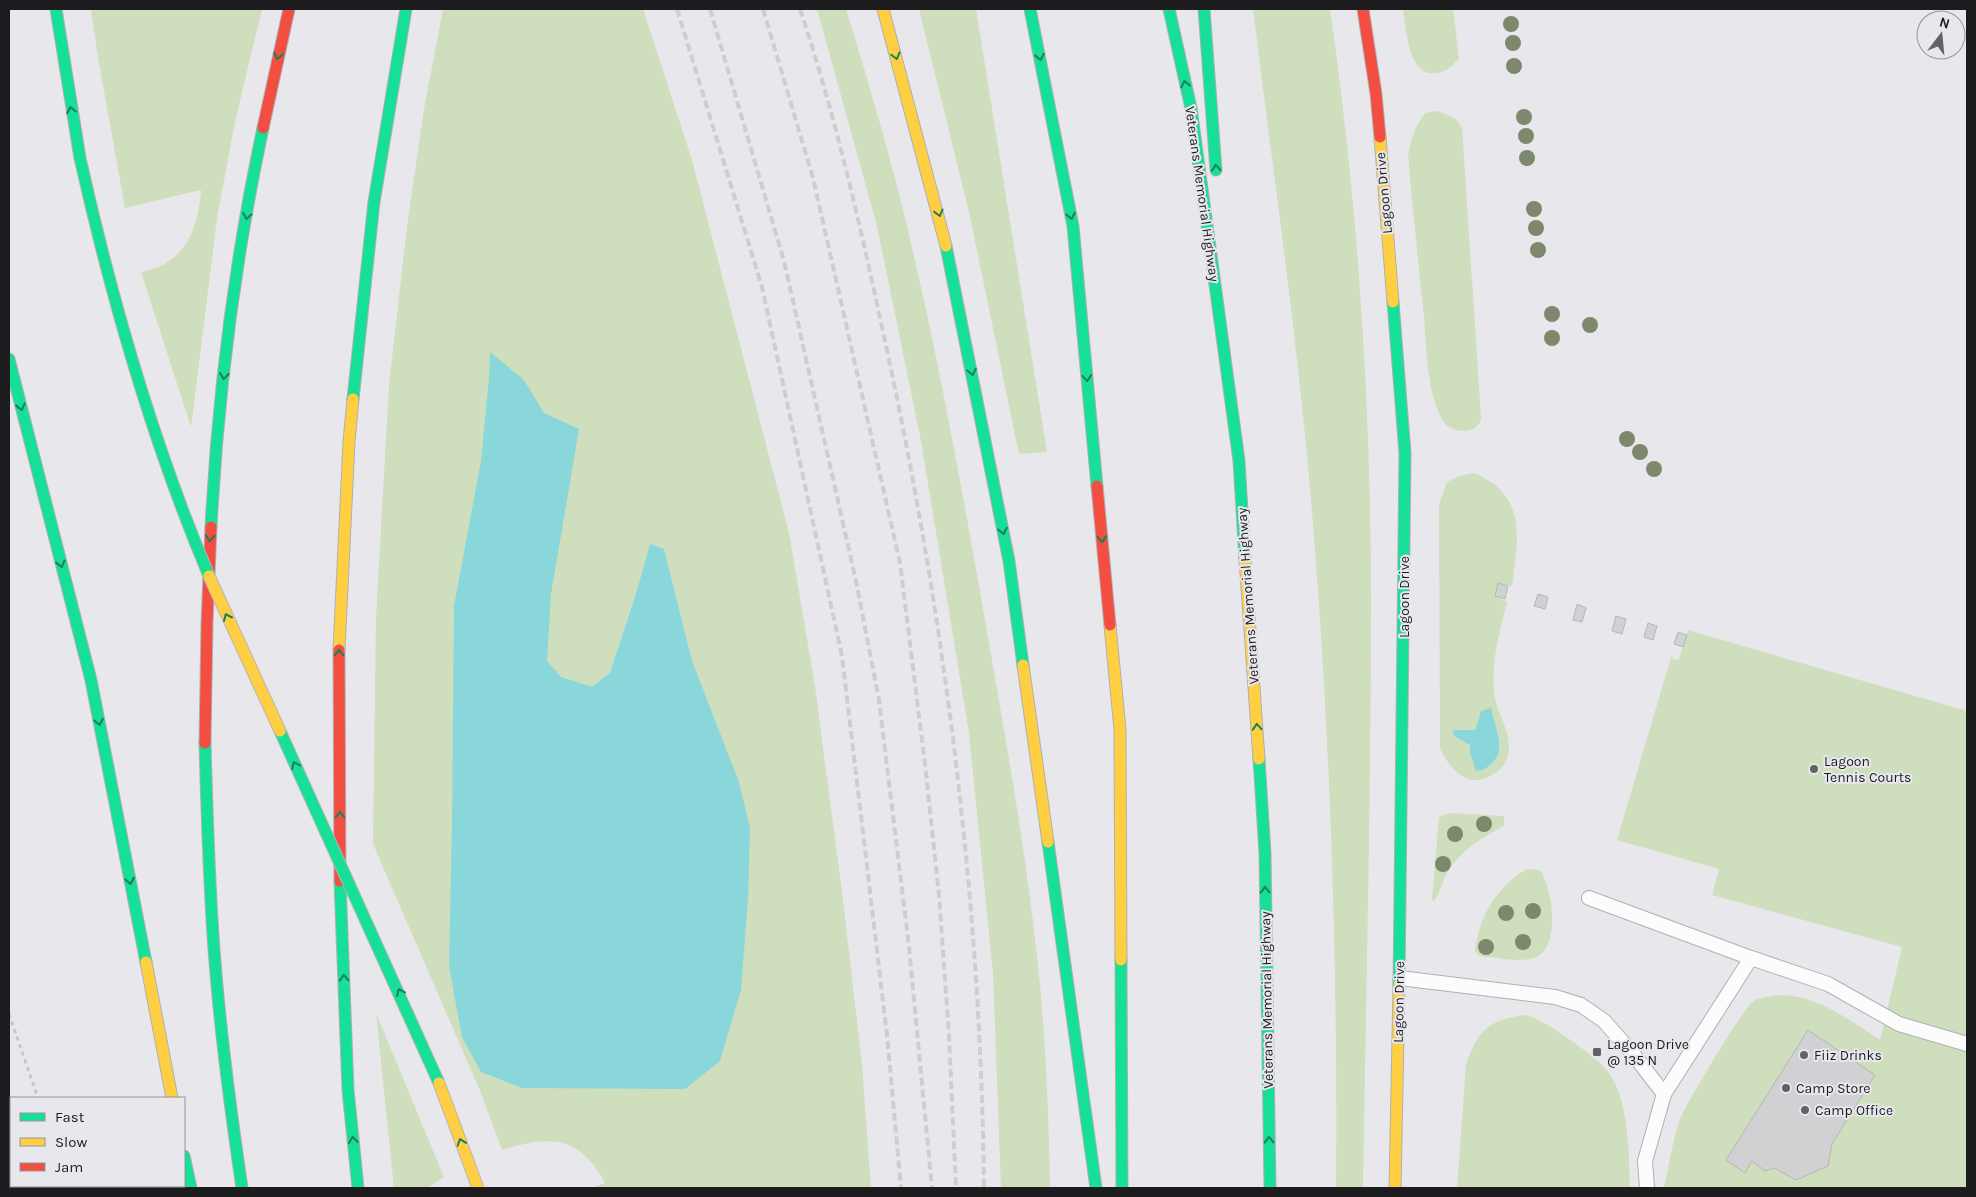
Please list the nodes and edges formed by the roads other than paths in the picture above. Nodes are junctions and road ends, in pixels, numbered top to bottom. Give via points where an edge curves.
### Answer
1 (56, 9) edge
2 (289, 9) edge
3 (406, 9) edge
4 (883, 9) edge
5 (1030, 9) edge
6 (1169, 9) edge
7 (1204, 9) edge
8 (1363, 9) edge
9 (1218, 186) dead end
10 (1223, 254) dead end
11 (9, 359) edge
12 (1239, 461) junction
13 (1589, 898) dead end
14 (1751, 958) junction
15 (1400, 978) junction
16 (1967, 1044) edge
17 (1664, 1094) junction
18 (172, 1097) edge
19 (185, 1161) edge
20 (191, 1188) edge
21 (242, 1188) edge
22 (358, 1188) edge
23 (478, 1188) edge
24 (1096, 1188) edge
25 (1122, 1188) edge
26 (1270, 1188) edge
27 (1395, 1188) edge
28 (1647, 1188) edge

23 -> 1 main road, bridge via 422,1042 243,654 176,493 103,261 68,94
2 -> 21 main road via 267,105 236,280 214,467 206,613 208,885 222,1053
22 -> 3 main road via 348,1090 340,873 339,629 349,442 374,202
4 -> 24 main road via 944,234 1009,560
5 -> 25 main road via 1073,226 1120,730
12 -> 6 main road, Veterans Memorial Highway via 1191,108
9 -> 7 main road
8 - 15 main road, Lagoon Drive via 1376,94 1405,453
10 - 12 main road
11 -> 18 main road via 91,680
26 -> 12 main road, Veterans Memorial Highway via 1265,853
13 - 14 lane
14 - 16 lane via 1828,984 1899,1024
14 - 17 lane
15 - 17 lane via 1555,997 1581,1005 1604,1021
15 - 27 main road, Lagoon Drive
17 - 28 lane via 1645,1161
19 - 20 main road

